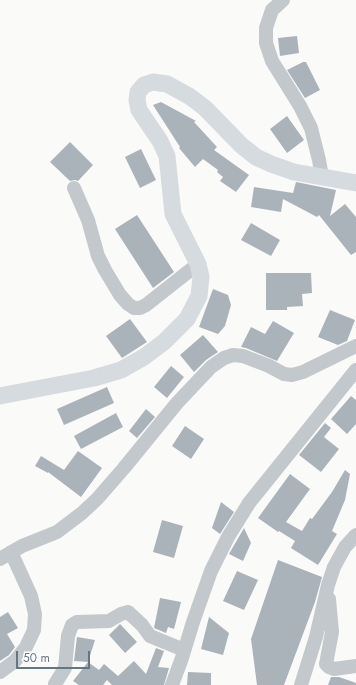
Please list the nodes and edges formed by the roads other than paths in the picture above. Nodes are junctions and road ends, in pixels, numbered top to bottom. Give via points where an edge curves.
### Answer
1 (283, 0) edge
2 (322, 176) junction
3 (356, 183) edge
4 (74, 188) dead end
5 (198, 264) junction
6 (356, 346) edge
7 (356, 370) edge
8 (0, 396) edge
9 (356, 534) edge
10 (6, 555) edge
11 (328, 586) junction
12 (184, 650) junction
13 (356, 666) edge
14 (0, 672) edge
15 (55, 684) edge
16 (172, 685) edge
17 (301, 685) edge

1 - 2 street via 272,10 266,28 266,43 272,61 311,128
2 - 3 main road
2 - 5 main road via 294,172 256,157 189,96 167,84 153,82 144,85 138,92 139,110 167,156 173,214
4 - 5 street via 105,270 120,295 134,308 146,304
5 - 8 main road via 199,296 187,319 164,342 144,357 121,370 94,378
6 - 10 street via 292,375 243,356 233,355 224,358 211,367 177,403 124,468 82,513 57,532
7 - 12 street via 249,503 228,537 211,571
9 - 11 street via 334,567
10 - 14 street via 31,596 35,614 34,630 26,647 15,661
11 - 13 street via 332,632 326,664 334,669
11 - 17 street
12 - 15 street via 150,636 128,612 109,621 77,622 72,625 68,636 66,668
12 - 16 street

